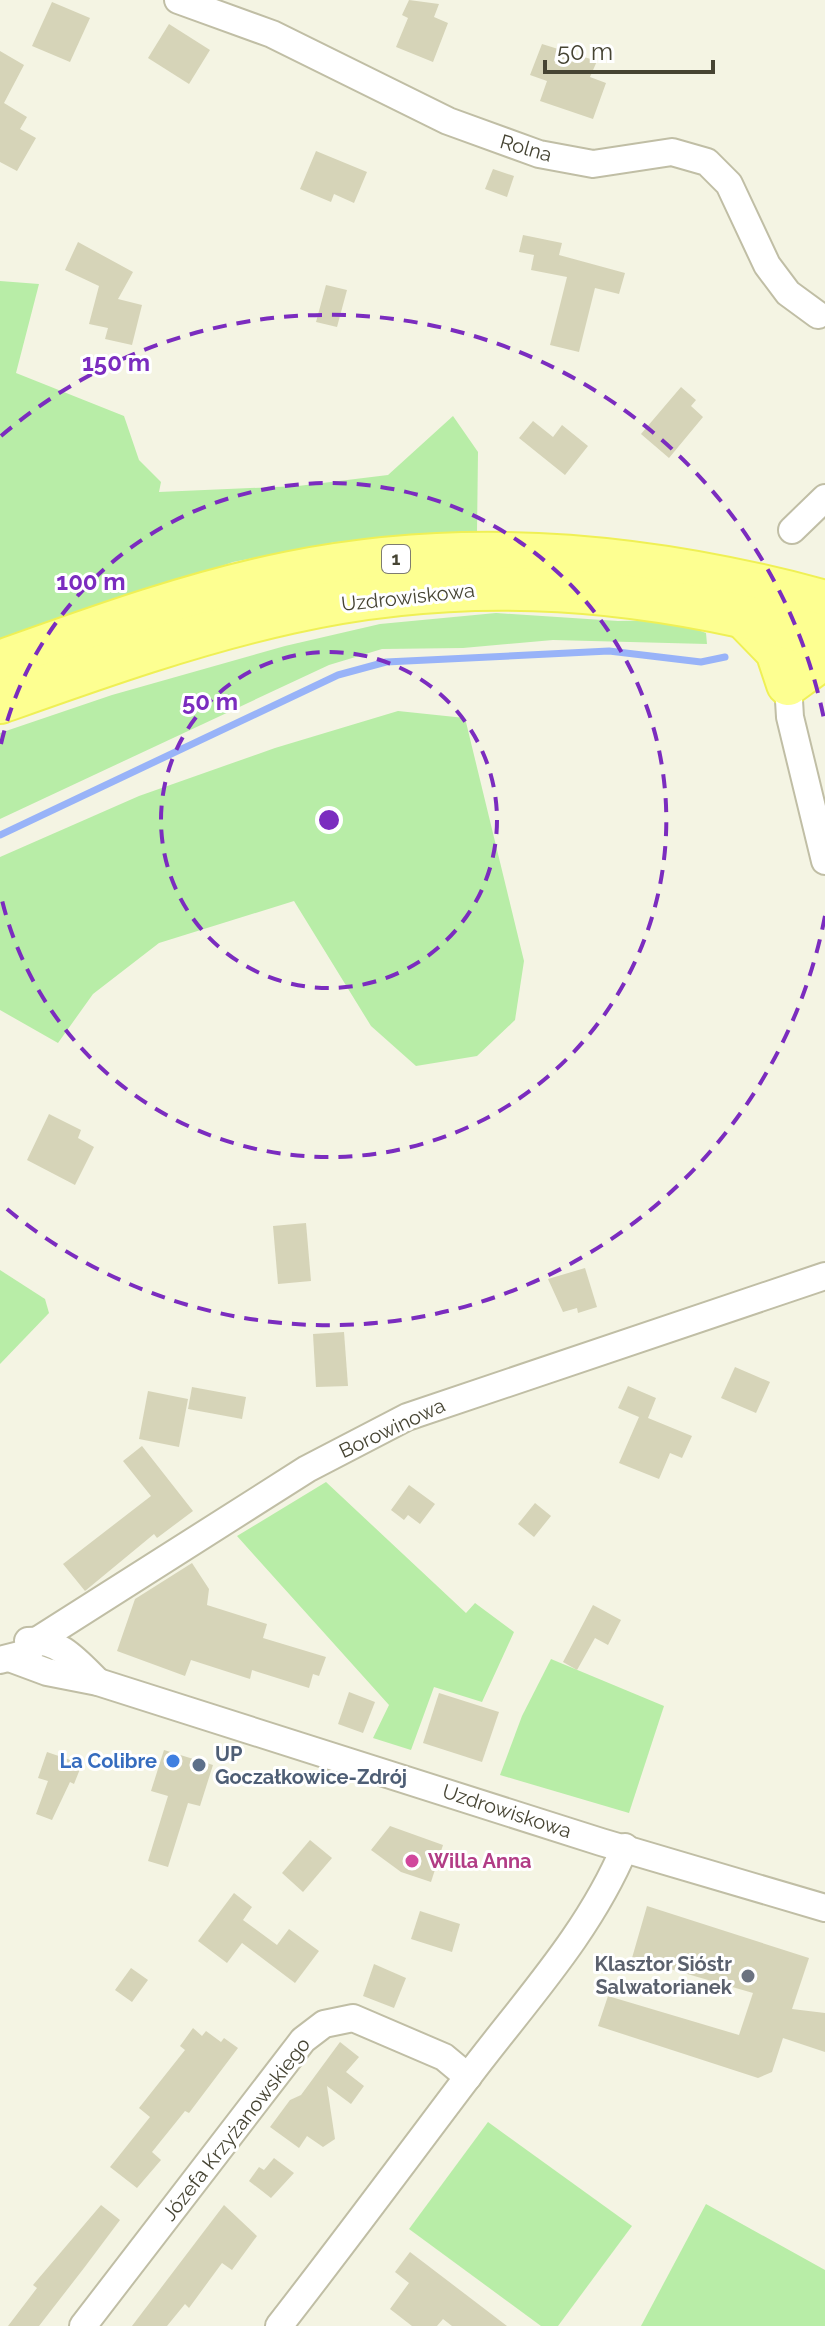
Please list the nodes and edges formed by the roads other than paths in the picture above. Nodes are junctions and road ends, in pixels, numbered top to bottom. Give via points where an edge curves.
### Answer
1 (178, 0) edge
2 (823, 315) edge
3 (825, 498) edge
4 (792, 530) dead end
5 (825, 602) edge
6 (741, 614) junction
7 (825, 637) edge
8 (825, 657) edge
9 (0, 662) edge
10 (788, 684) junction
11 (0, 702) edge
12 (825, 861) edge
13 (825, 1276) edge
14 (77, 1617) junction
15 (38, 1640) junction
16 (4, 1654) edge
17 (75, 1658) junction
18 (98, 1682) junction
19 (625, 1847) junction
20 (825, 1908) edge
21 (468, 2077) junction
22 (83, 2326) edge
23 (279, 2326) edge

1 - 2 street, Rolna via 272,34 448,121 524,149 593,164 672,152 707,162 729,184 767,265 788,293
3 - 4 street
5 - 9 main road, Uzdrowiskowa / 1 via 648,563 519,553 439,555 291,573 222,589
6 - 7 main road, Uzdrowiskowa / 1
6 - 10 main road via 777,651
6 - 11 main road, Uzdrowiskowa / 1 via 642,596 570,590 437,590 293,611 218,629
8 - 10 main road
10 - 12 street via 790,717
13 - 14 street, Borowinowa via 407,1417 287,1482
14 - 15 street, Borowinowa
14 - 17 street
15 - 16 street, Borowinowa via 27,1653
15 - 17 street, Uzdrowiskowa
16 - 18 street, Uzdrowiskowa via 47,1672
17 - 18 street, Uzdrowiskowa
18 - 19 street, Uzdrowiskowa
19 - 20 street, Uzdrowiskowa
19 - 21 street via 606,1893 551,1974
21 - 22 street, Józefa Krzyżanowskiego via 444,2057 353,2018 324,2024 303,2040
21 - 23 street

